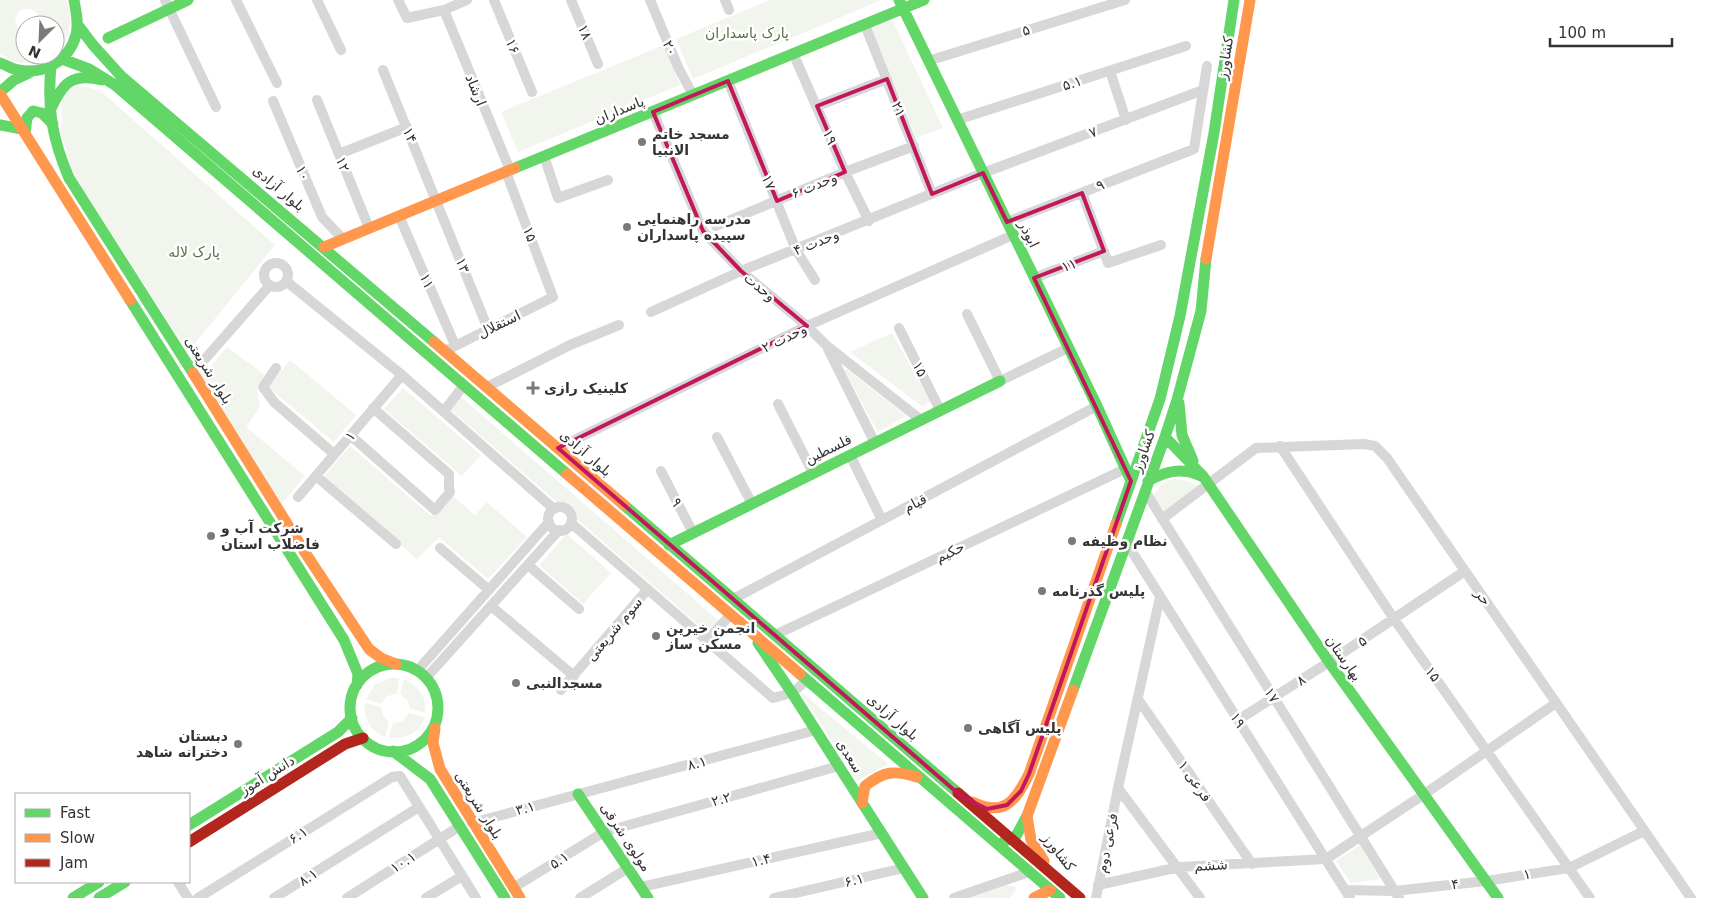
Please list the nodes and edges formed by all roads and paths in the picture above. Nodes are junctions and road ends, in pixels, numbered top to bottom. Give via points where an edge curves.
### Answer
1 (74, 0) edge
2 (82, 0) edge
3 (188, 0) edge
4 (236, 0) edge
5 (317, 0) edge
6 (398, 0) edge
7 (468, 0) edge
8 (494, 0) edge
9 (571, 0) edge
10 (650, 0) edge
11 (924, 0) edge
12 (1125, 0) edge
13 (1234, 0) edge
14 (1250, 0) edge
15 (168, 4) edge
16 (901, 5) edge
17 (1090, 5) edge
18 (444, 10) junction
19 (78, 12) junction
20 (865, 24) junction
21 (78, 25) junction
22 (108, 38) dead end
23 (1186, 46) dead end
24 (341, 50) dead end
25 (793, 53) junction
26 (65, 55) edge
27 (65, 60) edge
28 (928, 60) junction
29 (0, 63) edge
30 (598, 64) dead end
31 (51, 66) joint
32 (1207, 66) dead end
33 (383, 70) dead end
34 (1110, 71) junction
35 (32, 72) junction
36 (887, 80) junction
37 (728, 81) junction
38 (277, 83) dead end
39 (115, 85) junction
40 (1203, 90) junction
41 (532, 92) dead end
42 (0, 93) edge
43 (693, 95) junction
44 (316, 100) dead end
45 (273, 101) dead end
46 (817, 106) junction
47 (216, 107) dead end
48 (50, 111) junction
49 (653, 112) junction
50 (957, 120) junction
51 (1126, 120) junction
52 (53, 124) junction
53 (0, 125) edge
54 (407, 127) junction
55 (24, 131) junction
56 (914, 146) junction
57 (339, 154) junction
58 (544, 156) junction
59 (1208, 162) junction
60 (1223, 164) junction
61 (508, 171) junction
62 (845, 172) junction
63 (983, 173) junction
64 (608, 180) dead end
65 (1082, 192) junction
66 (932, 194) junction
67 (437, 200) junction
68 (777, 201) junction
69 (399, 216) junction
70 (869, 220) junction
71 (1007, 222) junction
72 (716, 226) dead end
73 (369, 228) junction
74 (1013, 235) junction
75 (343, 238) junction
76 (1161, 245) dead end
77 (324, 247) junction
78 (796, 250) junction
79 (1104, 251) junction
80 (741, 271) junction
81 (1034, 278) junction
82 (286, 280) junction
83 (815, 280) dead end
84 (270, 285) junction
85 (553, 297) joint
86 (650, 312) dead end
87 (967, 314) dead end
88 (1180, 316) junction
89 (619, 325) dead end
90 (807, 326) junction
91 (899, 328) dead end
92 (488, 329) junction
93 (826, 346) junction
94 (450, 348) junction
95 (1068, 348) junction
96 (190, 368) junction
97 (276, 368) dead end
98 (402, 375) junction
99 (1000, 381) junction
100 (464, 385) junction
101 (486, 387) junction
102 (1179, 391) junction
103 (778, 404) dead end
104 (1097, 406) junction
105 (373, 408) junction
106 (940, 410) junction
107 (444, 412) junction
108 (921, 420) junction
109 (350, 435) junction
110 (717, 437) dead end
111 (1165, 437) junction
112 (876, 442) junction
113 (1280, 446) junction
114 (558, 448) junction
115 (334, 454) junction
116 (850, 455) junction
117 (1125, 469) junction
118 (661, 471) dead end
119 (814, 473) junction
120 (316, 476) junction
121 (591, 477) junction
122 (1206, 480) junction
123 (1131, 481) junction
124 (1146, 486) junction
125 (583, 488) junction
126 (298, 497) dead end
127 (752, 504) junction
128 (554, 509) junction
129 (1162, 519) junction
130 (882, 520) junction
131 (549, 522) junction
132 (571, 523) junction
133 (559, 530) junction
134 (693, 533) junction
135 (1126, 542) junction
136 (396, 544) dead end
137 (669, 544) junction
138 (1109, 544) junction
139 (440, 548) dead end
140 (528, 564) junction
141 (1465, 571) junction
142 (489, 590) junction
143 (647, 590) junction
144 (1160, 597) junction
145 (733, 599) junction
146 (492, 606) junction
147 (579, 609) dead end
148 (730, 615) junction
149 (1394, 619) junction
150 (750, 631) junction
151 (775, 635) junction
152 (707, 641) junction
153 (1070, 655) junction
154 (1084, 660) junction
155 (1329, 662) junction
156 (396, 664) junction
157 (422, 674) junction
158 (574, 676) junction
159 (807, 680) junction
160 (357, 685) junction
161 (561, 690) dead end
162 (792, 693) junction
163 (1274, 698) junction
164 (1138, 699) junction
165 (1556, 704) junction
166 (352, 718) junction
167 (436, 720) junction
168 (1238, 720) junction
169 (816, 730) junction
170 (363, 738) junction
171 (1487, 751) junction
172 (393, 752) junction
173 (839, 766) junction
174 (440, 770) junction
175 (1029, 774) junction
176 (920, 778) junction
177 (1041, 778) junction
178 (430, 779) junction
179 (1118, 788) junction
180 (578, 794) junction
181 (1423, 795) junction
182 (961, 796) junction
183 (862, 803) junction
184 (419, 807) junction
185 (1027, 816) junction
186 (472, 822) junction
187 (972, 823) junction
188 (190, 824) edge
189 (460, 826) junction
190 (1644, 831) junction
191 (604, 832) junction
192 (882, 833) junction
193 (1360, 836) junction
194 (440, 840) junction
195 (1012, 840) junction
196 (190, 841) edge
197 (1326, 859) junction
198 (1252, 864) junction
199 (1179, 867) junction
200 (628, 868) junction
201 (904, 868) junction
202 (1569, 868) junction
203 (1029, 872) junction
204 (462, 876) junction
205 (1486, 881) junction
206 (97, 883) edge
207 (123, 883) edge
208 (179, 883) edge
209 (1098, 885) junction
210 (1066, 886) junction
211 (641, 887) junction
212 (1050, 890) junction
213 (516, 893) edge
214 (1348, 894) edge
215 (1397, 894) edge
216 (73, 898) edge
217 (100, 898) edge
218 (188, 898) edge
219 (198, 898) edge
220 (274, 898) edge
221 (347, 898) edge
222 (426, 898) edge
223 (476, 898) edge
224 (505, 898) edge
225 (580, 898) edge
226 (648, 898) edge
227 (774, 898) edge
228 (923, 898) edge
229 (954, 898) edge
230 (1034, 898) edge
231 (1060, 898) edge
232 (1080, 898) edge
233 (1096, 898) edge
234 (1200, 898) edge
235 (1498, 898) edge
236 (1590, 898) edge
237 (1691, 898) edge

1 - 19 main road
2 - 19 main road
3 - 15 main road
4 - 38 street
5 - 24 street
6 - 18 street via 407,18
7 - 18 street
8 - 41 street, ۱۶
9 - 30 street, ۱۸
10 - 43 street, ۲۰
11 - 16 main road, پاسداران
12 - 17 street, ۵
13 - 59 main road, کشاورز
14 - 60 main road, کشاورز
15 - 22 main road
15 - 47 street
16 - 20 main road, پاسداران
16 - 28 main road, ابوذر
17 - 28 street, ۵
18 - 61 street, ارشاد
19 - 21 main road
20 - 25 main road, پاسداران
20 - 36 street, ۲۱
21 - 26 main road via 76,38
21 - 77 main road, بلوار آزادی via 121,76
23 - 34 street, ۵.۱
25 - 37 main road, پاسداران
25 - 46 street, ۱۹
27 - 39 main road, بلوار آزادی via 89,69
28 - 50 main road, ابوذر
29 - 35 main road via 19,71
31 - 35 main road
31 - 48 main road, بلوار شریعتی
32 - 40 street
33 - 54 street, ۱۴
34 - 50 street, ۵.۱
34 - 51 street
35 - 42 main road via 14,80
36 - 46 street
36 - 56 street, ۲۱
37 - 43 main road, پاسداران
37 - 68 street, ۱۷
39 - 48 main road via 91,77 67,82 59,90
39 - 100 main road, بلوار آزادی
40 - 51 street, ۷
40 - 65 street, ۹ via 1194,149
42 - 55 main road
43 - 49 main road, پاسداران
44 - 57 street, ۱۲
45 - 75 street, ۱۰ via 322,217
46 - 62 street, ۱۹
48 - 52 main road, بلوار شریعتی
49 - 58 main road, پاسداران
49 - 80 street, وحدت via 703,231
50 - 63 main road, ابوذر
51 - 63 street, ۷
52 - 55 main road via 40,111 33,111 26,117
52 - 96 main road, بلوار شریعتی via 64,169 73,187
53 - 55 main road
54 - 57 street
54 - 67 street, ۱۴
55 - 160 main road via 344,640 358,674
56 - 62 street, وحدت ۶
56 - 66 street, ۲۱
57 - 73 street, ۱۲
58 - 61 main road, پاسداران
58 - 64 street via 558,198
59 - 60 main road
59 - 88 main road, کشاورز
60 - 102 main road, کشاورز via 1206,259 1201,311
61 - 67 main road, پاسداران
61 - 85 street, ۱۵
62 - 68 street, وحدت ۶
62 - 70 street, ۱۹
63 - 66 street, وحدت ۴
63 - 71 main road, ابوذر
65 - 71 street, ۹
65 - 79 street
66 - 70 street, وحدت ۴
67 - 69 main road, پاسداران
67 - 92 street, ۱۳
68 - 72 street, وحدت ۶
68 - 78 street, ۱۷
69 - 73 main road, پاسداران
69 - 94 street, ۱۱
70 - 78 street, وحدت ۴
71 - 74 main road, ابوذر
73 - 75 main road, پاسداران
74 - 81 main road, ابوذر
74 - 90 street, وحدت ۲
75 - 77 main road, پاسداران
76 - 79 street via 1108,263
77 - 94 main road, بلوار آزادی
78 - 80 street, وحدت ۴
78 - 83 street, ۱۷
79 - 81 street, ۱۱
80 - 86 street, وحدت ۴
80 - 90 street, وحدت
81 - 95 main road, ابوذر
82 - 84 street via 277,286
82 - 84 street via 288,273 284,266 273,264 264,275
82 - 98 street
84 - 96 street via 205,359
85 - 92 street, استقلال
87 - 99 street
88 - 111 main road via 1165,408
88 - 123 main road, کشاورز via 1160,399
89 - 101 street via 570,345
90 - 93 street, وحدت
90 - 114 street, وحدت ۲
91 - 106 street, ۱۵
92 - 94 street, استقلال
93 - 108 street, وحدت
93 - 112 street
94 - 101 main road, بلوار آزادی
95 - 99 street
95 - 104 main road, ابوذر
96 - 156 main road, بلوار شریعتی via 356,630 369,648
97 - 115 street via 263,387 274,402
98 - 105 street, ۱
98 - 107 street
99 - 106 main road, فلسطین
100 - 107 street
100 - 125 main road, بلوار آزادی
101 - 114 main road, بلوار آزادی
102 - 111 main road, کشاورز
102 - 122 main road via 1182,435 1190,458
103 - 119 street
104 - 117 main road, ابوذر
104 - 130 street, قیام
105 - 109 street, ۱
105 - 109 street via 449,474 450,492 436,510
106 - 108 main road, فلسطین
107 - 128 street
108 - 112 main road, فلسطین
109 - 115 street, ۱
110 - 127 street
111 - 122 main road, بهارستان
111 - 124 main road, کشاورز
111 - 138 main road via 1148,452 1121,524
112 - 116 main road, فلسطین
113 - 122 street, حر via 1256,448
113 - 141 street, حر via 1375,446 1387,458
113 - 149 street, ۱۵
114 - 121 main road, بلوار آزادی
115 - 120 street, ۱
116 - 119 main road, فلسطین
116 - 130 street
117 - 123 main road, ابوذر
117 - 151 street, حکیم
118 - 134 street, ۹
119 - 127 main road, فلسطین
120 - 126 street, ۱
120 - 136 street
121 - 125 main road
121 - 137 main road, بلوار آزادی
122 - 124 main road via 1188,471 1174,471 1158,475
122 - 129 street
122 - 155 main road, بهارستان
123 - 138 main road, کشاورز
124 - 129 street, ۱۷
124 - 135 main road, کشاورز
125 - 148 main road, بلوار آزادی
127 - 134 main road, فلسطین
128 - 131 street via 549,514
128 - 132 street via 568,510
129 - 163 street, ۱۷
130 - 145 street, قیام
131 - 133 street
131 - 142 street
132 - 133 street
132 - 143 street
133 - 140 street
134 - 137 main road, فلسطین
135 - 144 street, ۱۹
135 - 154 main road, کشاورز
137 - 145 main road, بلوار آزادی
138 - 153 main road, کشاورز
139 - 142 street
140 - 146 street
140 - 147 street
141 - 149 street, ۵
141 - 165 street, حر
142 - 157 street
143 - 152 street
143 - 158 street, سوم شریعتی
144 - 164 street, فرعی دوم
144 - 168 street, ۱۹
145 - 151 main road, بلوار آزادی
146 - 157 street
146 - 158 street
148 - 150 main road, بلوار آزادی
148 - 152 street
149 - 155 street, ۵
149 - 171 street, ۱۵
150 - 159 main road, بلوار آزادی
150 - 162 main road, سعدی
151 - 182 main road, بلوار آزادی
152 - 162 street via 773,698
153 - 154 main road
153 - 175 main road, کشاورز
154 - 177 main road, کشاورز
155 - 163 street, ۸
155 - 181 main road, بهارستان
156 - 157 main road
156 - 160 main road via 373,669
157 - 167 main road via 437,698
158 - 161 street, سوم شریعتی
159 - 162 street
159 - 176 main road, بلوار آزادی
160 - 166 main road via 350,707
162 - 169 main road, سعدی
163 - 168 street, ۸
163 - 193 street, ۱۷
164 - 179 street, فرعی دوم
164 - 198 street, فرعی ۱
165 - 171 street
165 - 190 street, حر
166 - 170 main road
166 - 188 main road, دانش آموز via 338,732
167 - 172 main road via 432,731 420,743
167 - 174 main road, بلوار شریعتی via 433,743
168 - 197 street, ۱۹
169 - 173 main road, سعدی
169 - 180 street, ۸.۱
170 - 172 main road via 371,745
170 - 196 main road, دانش آموز via 345,744
171 - 181 street
171 - 202 street, ۱۵
172 - 178 main road, بلوار شریعتی
173 - 183 main road, سعدی
173 - 191 street, ۲.۲
174 - 178 main road via 431,770
174 - 186 main road, بلوار شریعتی
175 - 177 main road
175 - 182 main road, کشاورز via 1021,791 1007,806 988,809
176 - 183 main road via 897,771 879,776 865,786
176 - 187 main road, بلوار آزادی
177 - 185 main road, کشاورز
178 - 189 main road, بلوار شریعتی
179 - 199 street
179 - 209 street, فرعی دوم
180 - 186 street, ۳.۱
180 - 191 main road, مولوی شرقی
181 - 193 street
181 - 205 main road, بهارستان
182 - 195 main road, بلوار آزادی
183 - 192 main road, سعدی
184 - 194 street
184 - 219 street, ۶.۱ via 400,776 392,777
184 - 220 street, ۸.۱
185 - 195 main road
185 - 210 main road, کشاورز via 1030,843
186 - 213 main road, بلوار شریعتی
187 - 195 main road via 979,824 1000,841
187 - 203 main road, بلوار آزادی
189 - 194 street, ۱۰.۱
189 - 224 main road, بلوار شریعتی
190 - 202 street, ۱
190 - 237 street, حر
191 - 200 main road, مولوی شرقی
191 - 213 street, ۵.۱
192 - 201 main road, سعدی
192 - 211 street, ۱.۴
193 - 197 street
193 - 215 street, ۱۷
194 - 204 street
194 - 221 street, ۱۰.۱
195 - 210 main road, بلوار آزادی
197 - 198 street, ششم
197 - 214 street, ۱۹
198 - 199 street, ششم
199 - 209 street, ششم
199 - 234 street
200 - 211 main road, مولوی شرقی
200 - 225 street
201 - 227 street, ۶.۱
201 - 228 main road, سعدی
202 - 205 street, ۱
202 - 236 street, ۱۵
203 - 212 main road, بلوار آزادی
203 - 229 street
204 - 222 street
204 - 223 street
205 - 215 street, ۴
205 - 235 main road, بهارستان
206 - 216 main road
207 - 217 main road
208 - 218 street
209 - 233 street, فرعی دوم
210 - 232 main road, بلوار آزادی
211 - 226 main road, مولوی شرقی
212 - 230 main road
212 - 231 main road, بلوار آزادی
214 - 215 street, ۴

